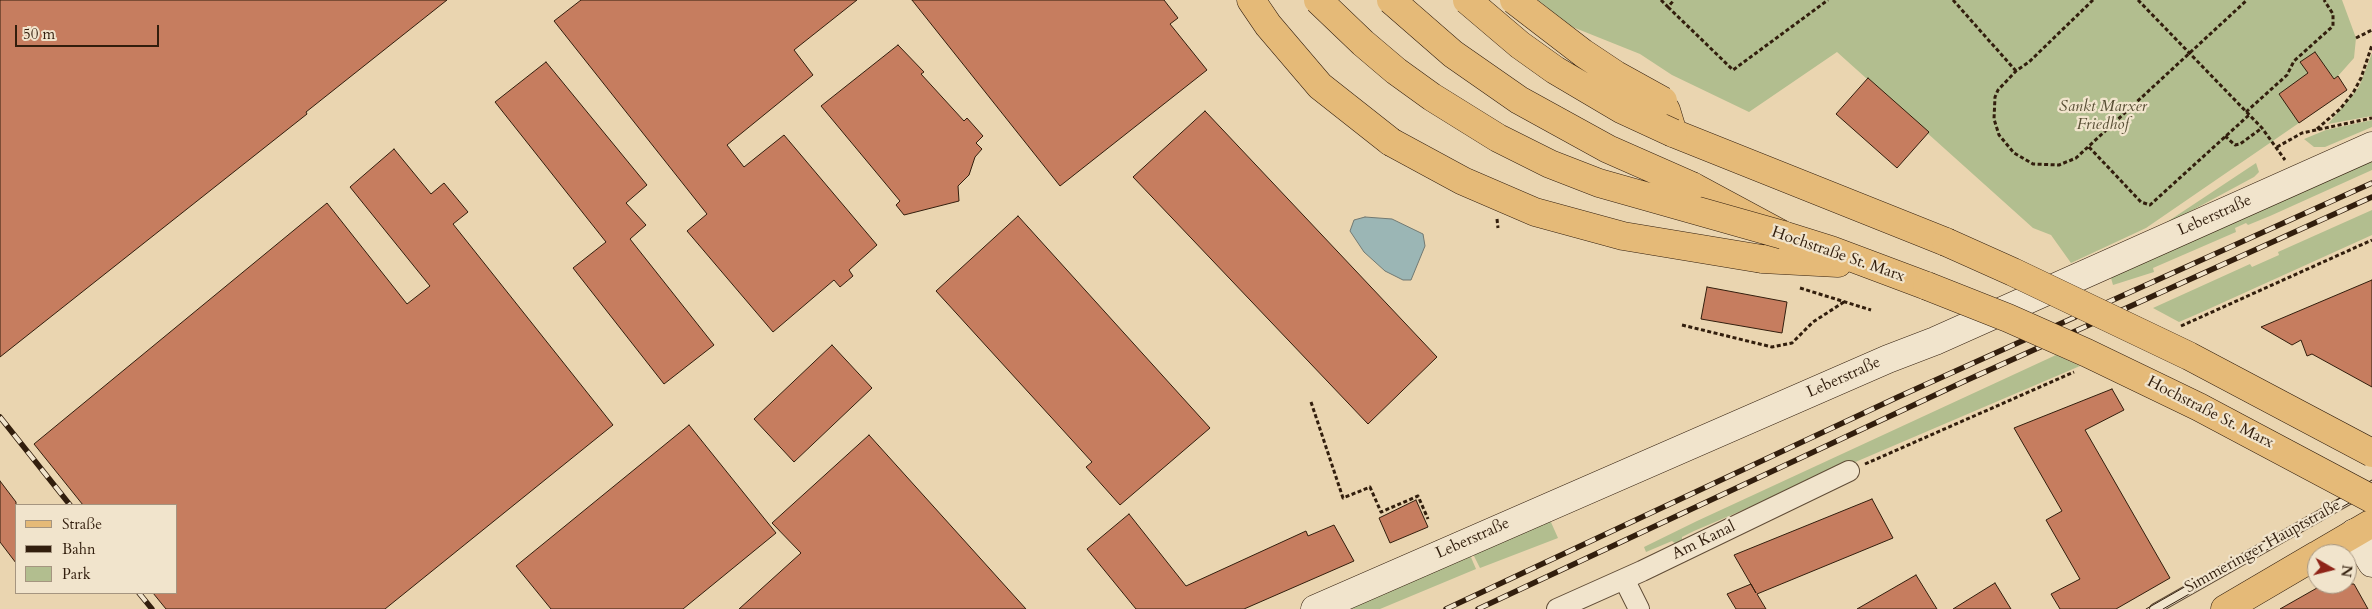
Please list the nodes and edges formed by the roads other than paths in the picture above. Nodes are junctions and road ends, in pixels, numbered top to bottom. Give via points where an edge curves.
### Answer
1 (1251, 0) edge
2 (1318, 0) edge
3 (1391, 0) edge
4 (1467, 0) edge
5 (1514, 0) edge
6 (1673, 133) junction
7 (2372, 146) edge
8 (1783, 235) junction
9 (1872, 265) junction
10 (2372, 453) edge
11 (1849, 471) dead end
12 (2372, 485) edge
13 (2372, 498) edge
14 (2363, 528) edge
15 (2336, 544) edge
16 (2307, 561) edge
17 (2372, 563) edge
18 (1624, 579) junction
19 (1315, 609) edge
20 (1557, 609) edge
21 (1639, 609) edge
22 (2155, 609) edge
23 (2225, 609) edge

1 - 9 main road, bridge via 1320,86 1391,142 1496,196 1588,228 1672,246 1762,259
2 - 8 main road, Hochstraße St. Marx, bridge via 1396,71 1498,138 1550,164 1600,183
3 - 8 main road, bridge via 1452,54 1518,100 1608,149 1692,186
4 - 6 main road, bridge via 1555,70 1621,109
5 - 6 main road, bridge via 1583,53 1663,101
6 - 10 main road, bridge via 2013,272 2189,356
7 - 19 street, Leberstraße via 1935,341
8 - 9 main road, Hochstraße St. Marx
9 - 13 main road, Hochstraße St. Marx, bridge via 2087,353 2208,411
11 - 18 street, Am Kanal
12 - 22 lane, Simmeringer Hauptstraße
14 - 15 main road, Simmeringer Hauptstraße
14 - 17 street
16 - 23 main road, Simmeringer Hauptstraße
18 - 20 street, Am Kanal
18 - 21 street

